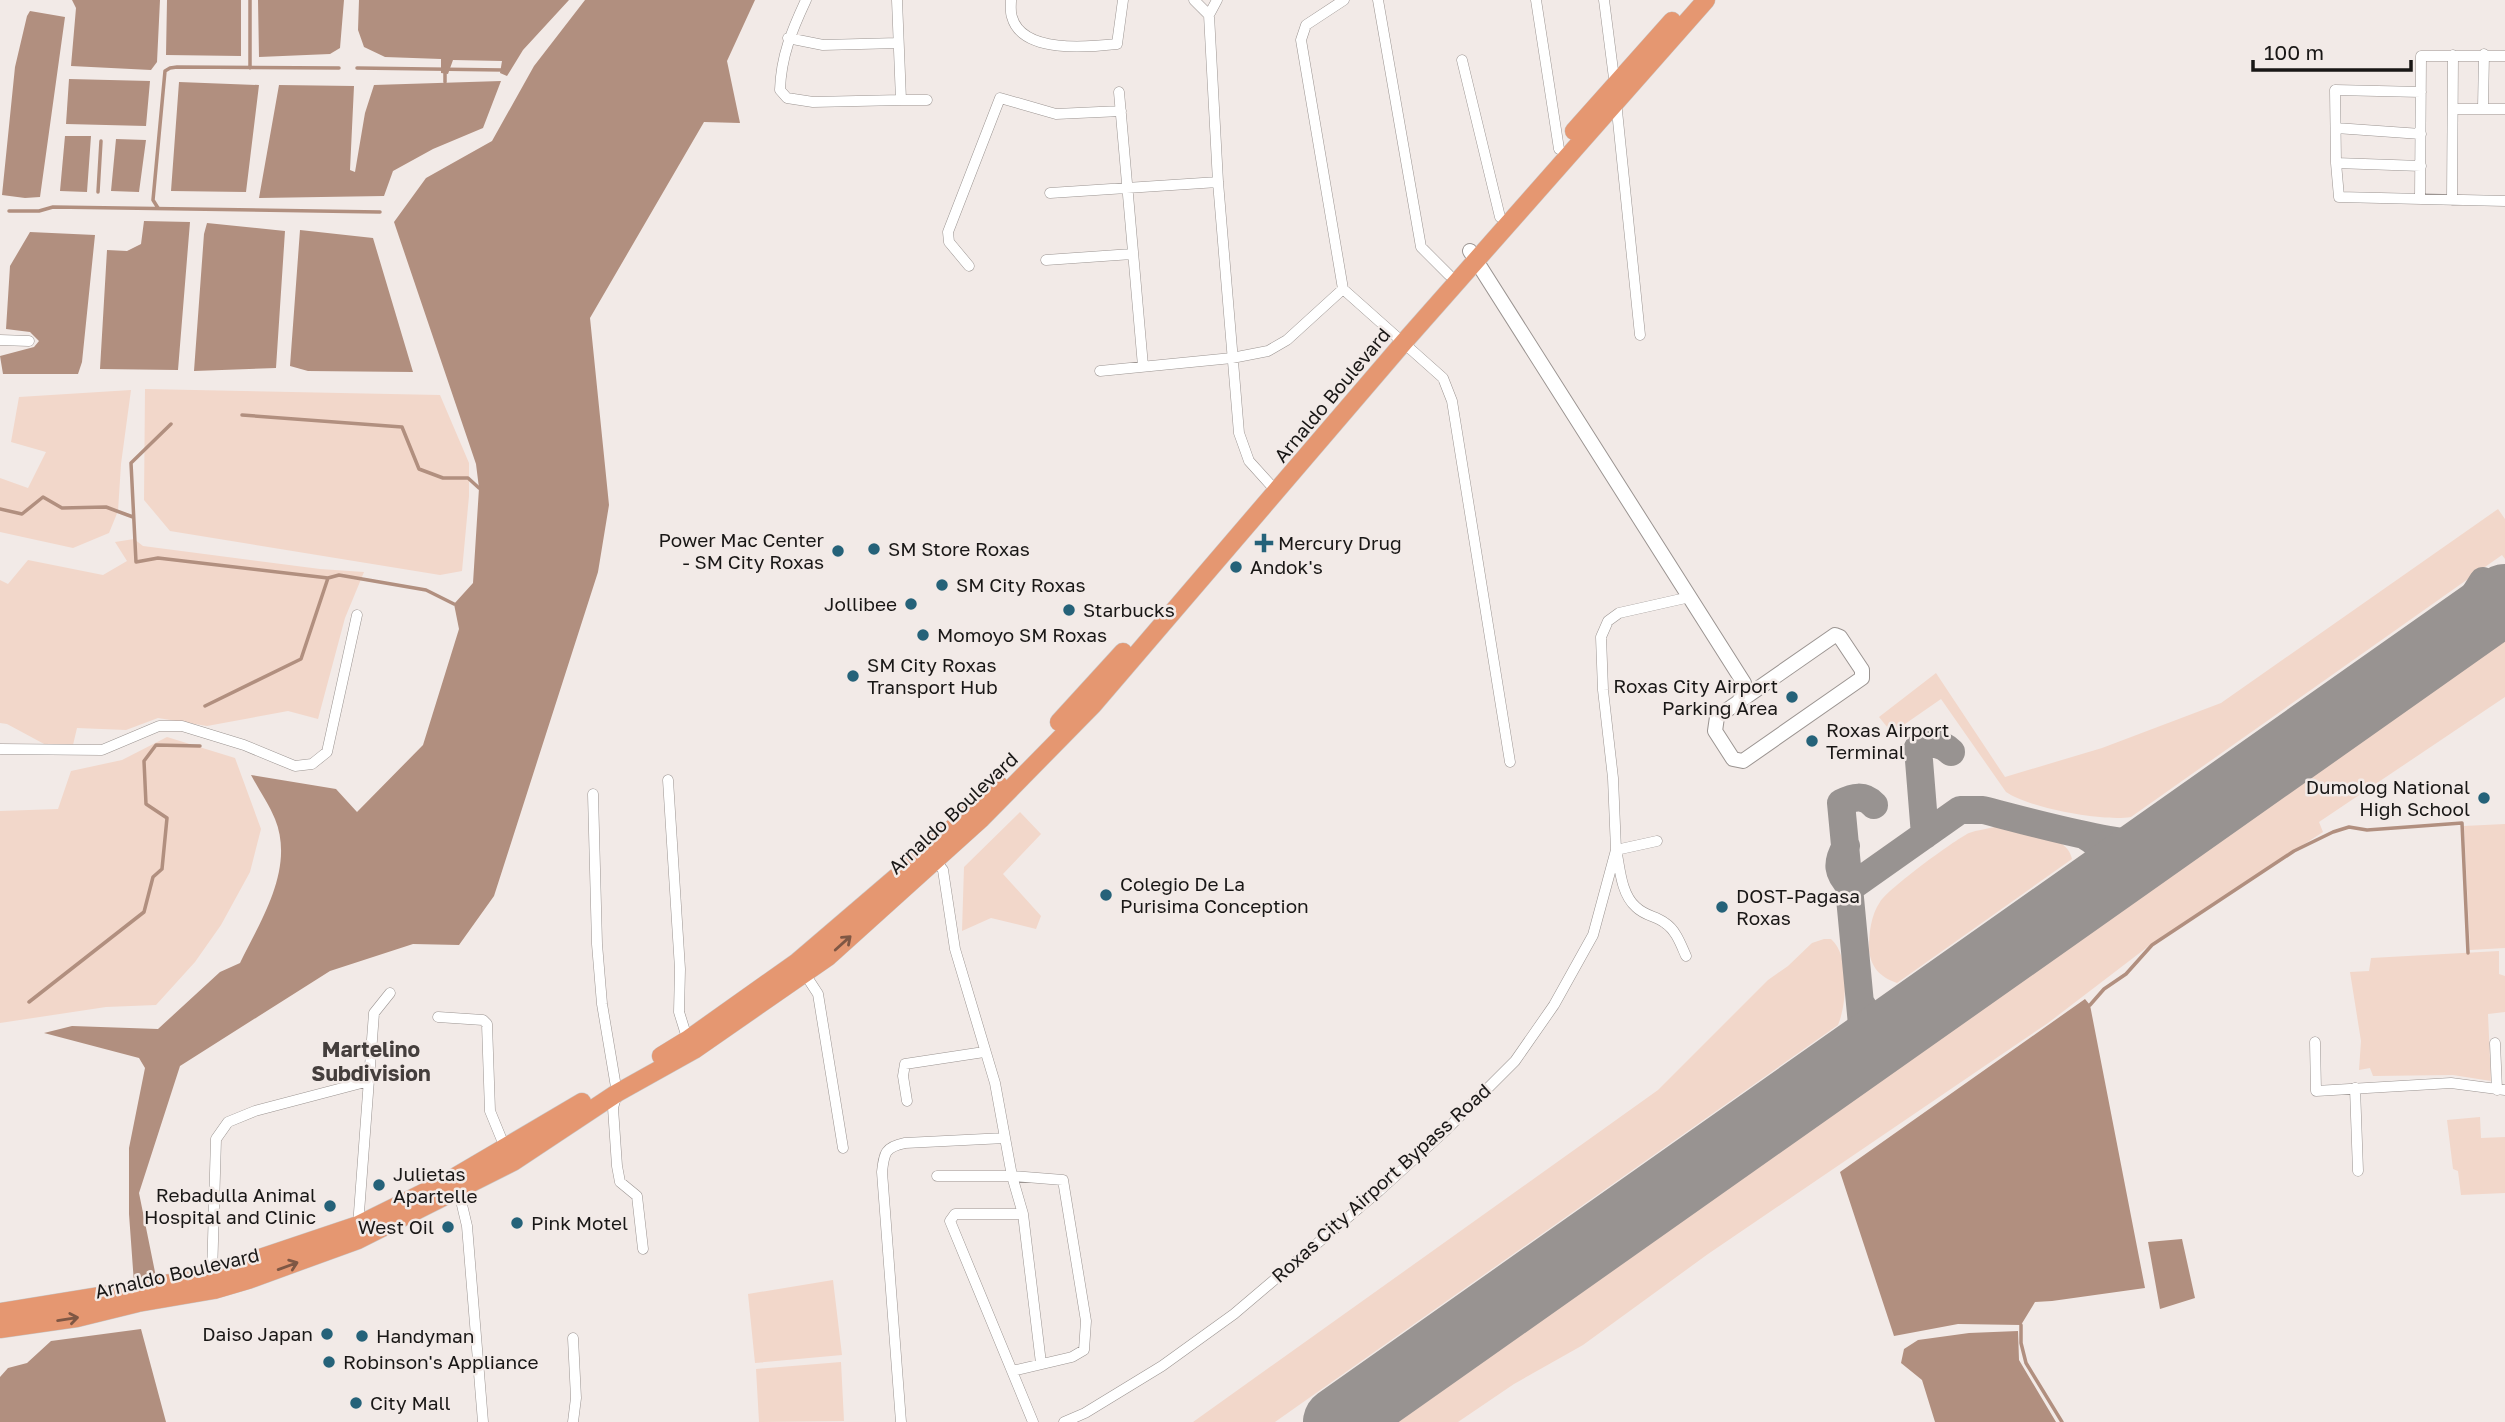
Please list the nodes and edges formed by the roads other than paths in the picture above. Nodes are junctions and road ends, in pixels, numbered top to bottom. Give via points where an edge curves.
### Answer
1 (806, 0) edge
2 (897, 0) edge
3 (1011, 0) edge
4 (1123, 0) edge
5 (1195, 0) edge
6 (1344, 0) edge
7 (1378, 0) edge
8 (1536, 0) edge
9 (1604, 0) edge
10 (1690, 0) edge
11 (1706, 0) edge
12 (1214, 1) edge
13 (1209, 15) junction
14 (1679, 22) junction
15 (788, 38) junction
16 (898, 43) junction
17 (2484, 54) junction
18 (2453, 55) junction
19 (2505, 56) edge
20 (1462, 60) dead end
21 (1119, 92) dead end
22 (2421, 92) junction
23 (1615, 93) junction
24 (901, 100) junction
25 (928, 100) dead end
26 (2483, 108) junction
27 (2453, 109) junction
28 (2505, 109) edge
29 (1121, 111) junction
30 (2336, 128) junction
31 (2421, 134) junction
32 (1559, 149) junction
33 (2336, 163) junction
34 (2421, 166) junction
35 (1543, 176) junction
36 (1218, 182) junction
37 (1126, 188) junction
38 (1050, 193) dead end
39 (2420, 199) junction
40 (2452, 200) junction
41 (2505, 201) edge
42 (1500, 217) junction
43 (1132, 254) junction
44 (1473, 256) junction
45 (1046, 260) dead end
46 (969, 266) dead end
47 (1449, 275) junction
48 (1343, 289) junction
49 (1640, 335) dead end
50 (1400, 339) junction
51 (0, 340) edge
52 (29, 341) dead end
53 (1232, 358) junction
54 (1143, 366) junction
55 (1100, 371) dead end
56 (1273, 488) junction
57 (1690, 597) junction
58 (357, 615) dead end
59 (1744, 683) junction
60 (1762, 686) junction
61 (1740, 701) junction
62 (0, 749) edge
63 (1510, 762) dead end
64 (668, 780) dead end
65 (593, 794) dead end
66 (1657, 841) dead end
67 (946, 842) junction
68 (1616, 850) junction
69 (935, 860) junction
70 (1686, 956) dead end
71 (801, 968) junction
72 (390, 993) dead end
73 (438, 1017) dead end
74 (2315, 1042) dead end
75 (2496, 1043) dead end
76 (691, 1045) junction
77 (984, 1052) junction
78 (369, 1081) junction
79 (616, 1088) junction
80 (2355, 1088) junction
81 (2501, 1090) edge
82 (907, 1101) dead end
83 (1005, 1138) junction
84 (843, 1148) dead end
85 (509, 1156) junction
86 (2358, 1171) dead end
87 (936, 1176) dead end
88 (1012, 1176) junction
89 (456, 1184) junction
90 (1023, 1214) junction
91 (358, 1233) junction
92 (643, 1249) dead end
93 (213, 1282) junction
94 (0, 1312) edge
95 (0, 1329) edge
96 (573, 1338) dead end
97 (1041, 1363) junction
98 (1012, 1371) junction
99 (483, 1422) edge
100 (573, 1422) edge
101 (901, 1422) edge
102 (1033, 1422) edge
103 (1064, 1422) edge

1 - 15 street
2 - 16 street
3 - 4 street via 1012,18 1024,34 1076,49 1117,44
5 - 13 street
6 - 48 street via 1306,25 1301,40
7 - 47 street via 1421,247
8 - 32 street
9 - 23 street
10 - 14 highway, Arnaldo Boulevard
11 - 14 highway, Arnaldo Boulevard
12 - 13 street
13 - 36 street
14 - 23 highway, Arnaldo Boulevard
15 - 16 street via 823,46
15 - 24 street via 780,66 780,90 787,98 813,102
16 - 24 street
17 - 18 street
17 - 19 street
17 - 26 street
18 - 22 street via 2421,57
18 - 27 street
20 - 42 street
21 - 29 street
22 - 30 street via 2335,90
22 - 31 street
23 - 32 highway, Arnaldo Boulevard
23 - 35 highway, Arnaldo Boulevard
23 - 49 street
24 - 25 street
26 - 27 street
26 - 28 street
27 - 40 street
29 - 37 street
29 - 46 street via 1056,114 1000,98 948,232 949,242
30 - 31 street
30 - 33 street
31 - 34 street
32 - 35 highway, Arnaldo Boulevard
33 - 34 street
33 - 39 street via 2339,197
34 - 39 street
35 - 42 highway, Arnaldo Boulevard
35 - 44 highway, Arnaldo Boulevard
36 - 37 street
36 - 53 street
37 - 38 street
37 - 43 street
39 - 40 street
40 - 41 street
42 - 44 highway, Arnaldo Boulevard
43 - 45 street
43 - 54 street
44 - 47 highway, Arnaldo Boulevard
44 - 50 highway, Arnaldo Boulevard
44 - 57 street
47 - 50 highway, Arnaldo Boulevard
48 - 50 street
48 - 53 street via 1287,340 1268,351
50 - 56 highway, Arnaldo Boulevard
50 - 63 street via 1443,378 1452,401
51 - 52 street
53 - 54 street
53 - 56 street via 1239,433 1249,461
54 - 55 street
56 - 67 highway, Arnaldo Boulevard via 1088,700
57 - 59 street
57 - 68 street, Roxas City Airport Bypass Road via 1619,613 1608,621 1601,637
58 - 62 street via 327,752 312,764 295,766 182,726 159,726 102,750
59 - 60 street
59 - 61 street
60 - 61 street
60 - 61 street via 1835,635 1863,674 1738,762 1717,736 1715,724 1717,717
64 - 76 street via 680,1012
65 - 79 street via 597,944
66 - 68 street
67 - 69 highway, Arnaldo Boulevard
67 - 71 highway, Arnaldo Boulevard
68 - 70 street via 1622,882 1633,905 1665,922
68 - 103 street, Roxas City Airport Bypass Road via 1593,935 1554,1005 1515,1061 1379,1191 1234,1314 1162,1366
71 -> 69 highway, Arnaldo Boulevard via 828,957
69 - 77 street via 943,870 956,948
71 - 76 highway, Arnaldo Boulevard
71 - 84 street via 818,994
72 - 78 street via 374,1013
73 - 85 street via 487,1024 490,1111
74 - 80 street via 2316,1091
75 - 81 street
76 - 79 highway, Arnaldo Boulevard
77 - 82 street via 905,1064
77 - 83 street
78 - 91 street
78 - 93 street via 228,1122 216,1139
79 - 85 highway, Arnaldo Boulevard
79 - 92 street via 617,1166 620,1182 636,1196
80 - 81 street via 2451,1083
80 - 86 street
83 - 88 street
83 - 101 street via 905,1143 892,1145 883,1156
85 - 89 highway, Arnaldo Boulevard
87 - 88 street
88 - 90 street
88 - 97 street via 1063,1180 1086,1321 1084,1350
89 - 91 highway, Arnaldo Boulevard
89 - 99 street via 467,1226
90 - 97 street
90 - 98 street via 955,1214 950,1221
91 - 93 highway, Arnaldo Boulevard
93 - 94 highway, Arnaldo Boulevard
95 -> 93 highway, Arnaldo Boulevard via 77,1318
96 - 100 street
97 - 98 street
98 - 102 street

